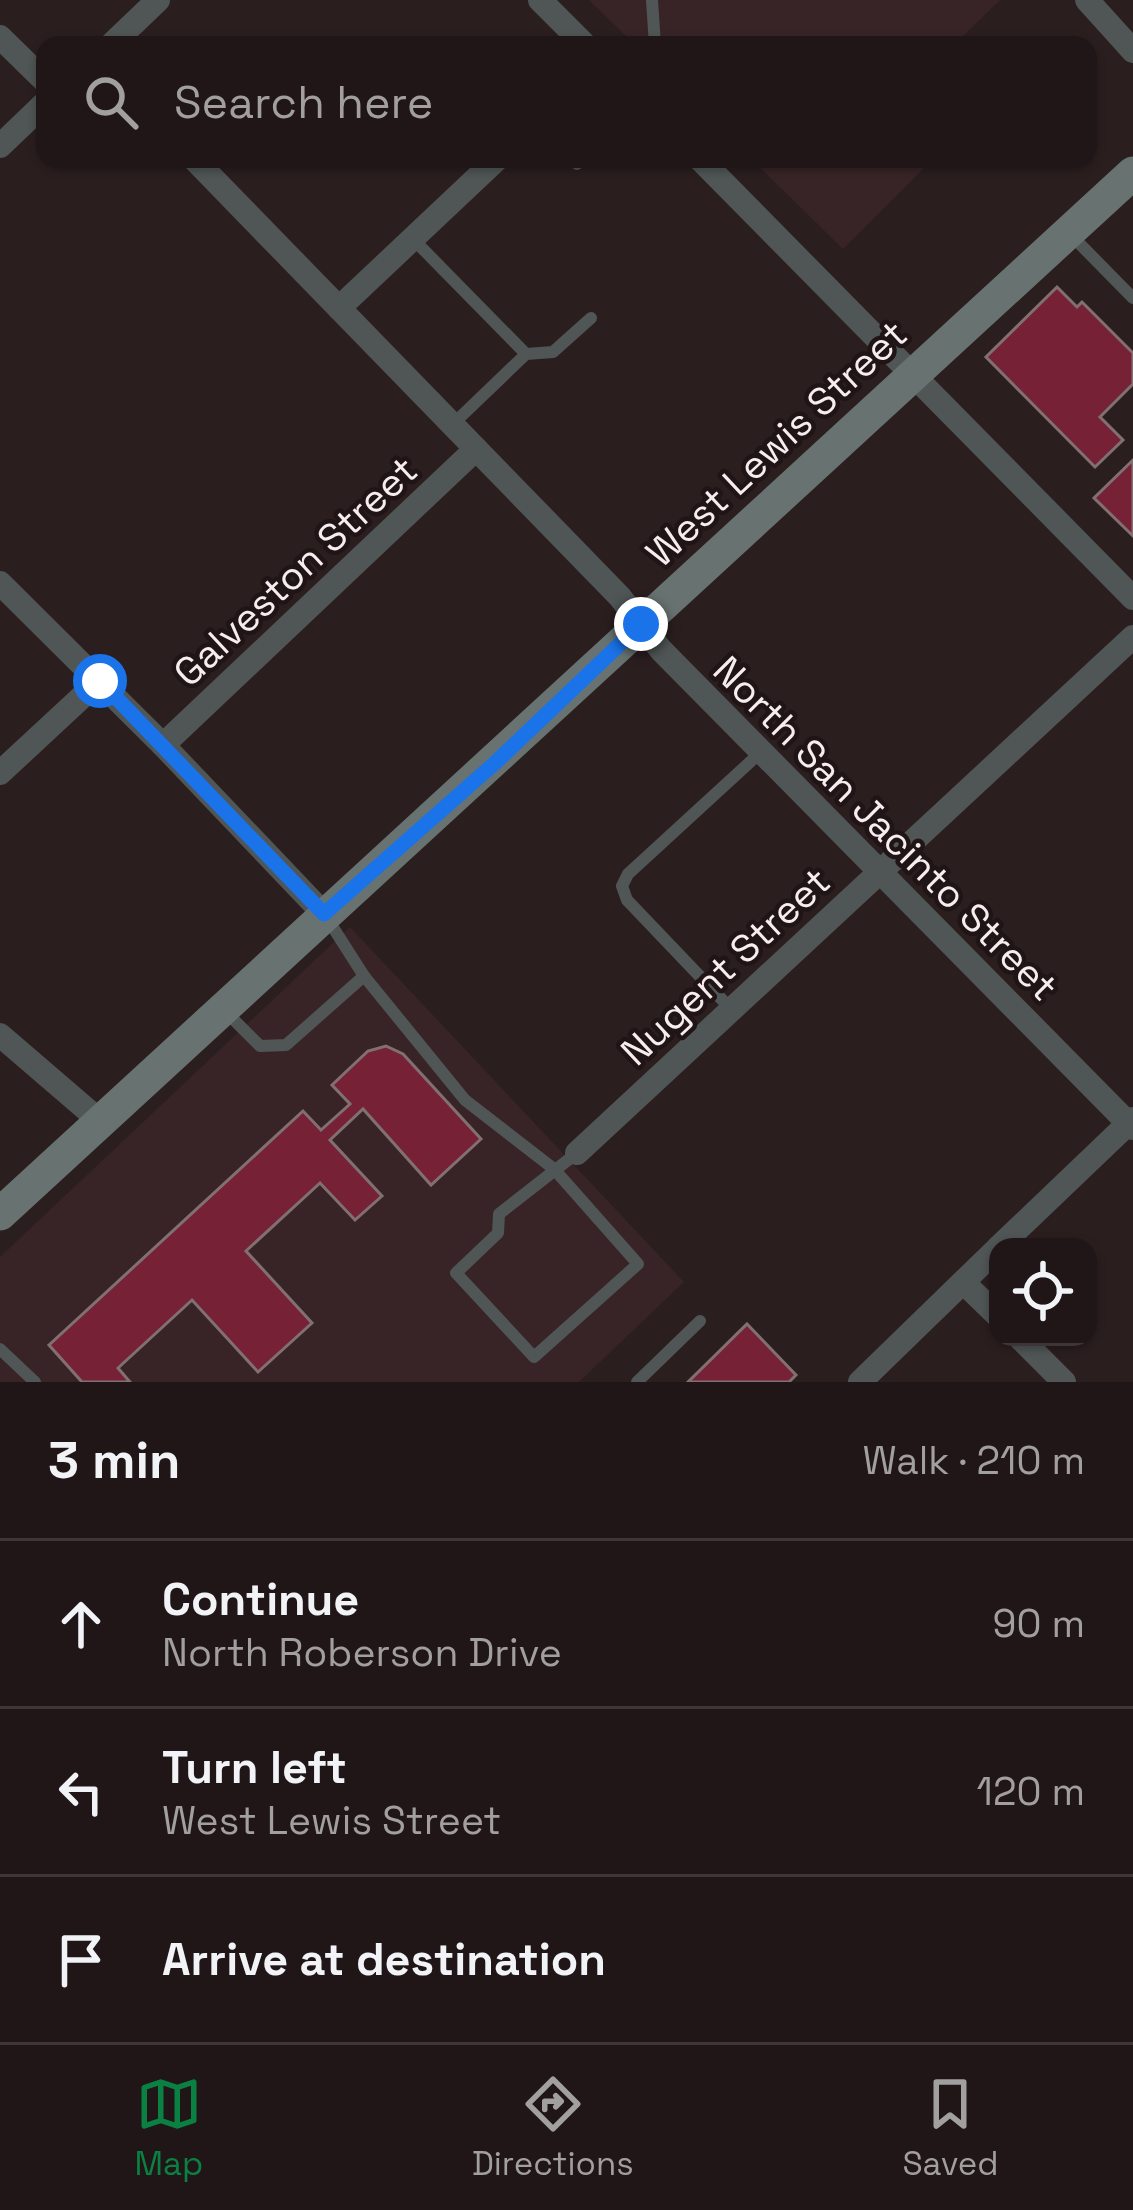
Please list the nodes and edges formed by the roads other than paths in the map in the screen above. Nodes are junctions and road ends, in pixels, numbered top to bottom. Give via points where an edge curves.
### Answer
1 (158, 0) edge
2 (540, 0) edge
3 (652, 0) edge
4 (1088, 0) edge
5 (120, 36) edge
6 (576, 36) edge
7 (655, 36) edge
8 (0, 37) edge
9 (1133, 51) edge
10 (36, 72) edge
11 (36, 112) edge
12 (0, 146) edge
13 (203, 168) edge
14 (486, 168) edge
15 (709, 168) edge
16 (1130, 183) edge
17 (1068, 232) junction
18 (412, 238) junction
19 (1133, 298) edge
20 (339, 308) junction
21 (591, 318) dead end
22 (526, 354) junction
23 (911, 374) junction
24 (452, 424) junction
25 (476, 449) junction
26 (0, 583) edge
27 (1133, 598) edge
28 (641, 624) junction
29 (1133, 637) edge
30 (100, 681) junction
31 (163, 745) junction
32 (761, 752) junction
33 (0, 773) edge
34 (879, 872) junction
35 (324, 914) junction
36 (364, 976) junction
37 (221, 1008) junction
38 (731, 1009) junction
39 (0, 1035) edge
40 (100, 1121) junction
41 (1132, 1123) edge
42 (577, 1153) joint
43 (554, 1169) junction
44 (0, 1214) edge
45 (1010, 1238) edge
46 (989, 1257) edge
47 (963, 1282) junction
48 (989, 1307) edge
49 (700, 1321) dead end
50 (1028, 1346) edge
51 (0, 1349) edge
52 (35, 1382) edge
53 (637, 1382) edge
54 (860, 1382) edge
55 (1064, 1382) edge

1 - 5 street
2 - 6 street
3 - 7 lane
4 - 9 street
8 - 10 street
11 - 12 street
13 - 20 street, North San Jacinto Street
14 - 18 street
15 - 23 street
16 - 17 street, West Lewis Street
17 - 19 lane
17 - 23 street, West Lewis Street
18 - 20 street
18 - 22 lane
20 - 24 street, North San Jacinto Street
21 - 22 lane via 553,352
22 - 24 lane
23 - 27 street
23 - 28 street, West Lewis Street
24 - 25 street, North San Jacinto Street
25 - 28 street, North San Jacinto Street
25 - 31 street, Galveston Street
26 - 30 street
28 - 32 street, North San Jacinto Street
28 - 35 street, West Lewis Street
29 - 34 street, Nugent Street
30 - 31 street
30 - 33 street
31 - 35 street
32 - 34 street, North San Jacinto Street
32 - 38 lane via 622,886
34 - 38 street, Nugent Street
34 - 41 street, North San Jacinto Street
35 - 36 lane
35 - 37 street, West Lewis Street
36 - 37 lane via 286,1045 260,1046
36 - 43 lane via 465,1100
37 - 40 street, West Lewis Street
38 - 42 street, Nugent Street
39 - 40 street
40 - 44 street, West Lewis Street
41 - 45 street
42 - 43 lane
43 - 43 lane via 499,1214 498,1233 456,1273 534,1357 638,1264
46 - 47 street
47 - 48 street
47 - 54 street
49 - 53 lane
50 - 55 street
51 - 52 lane

